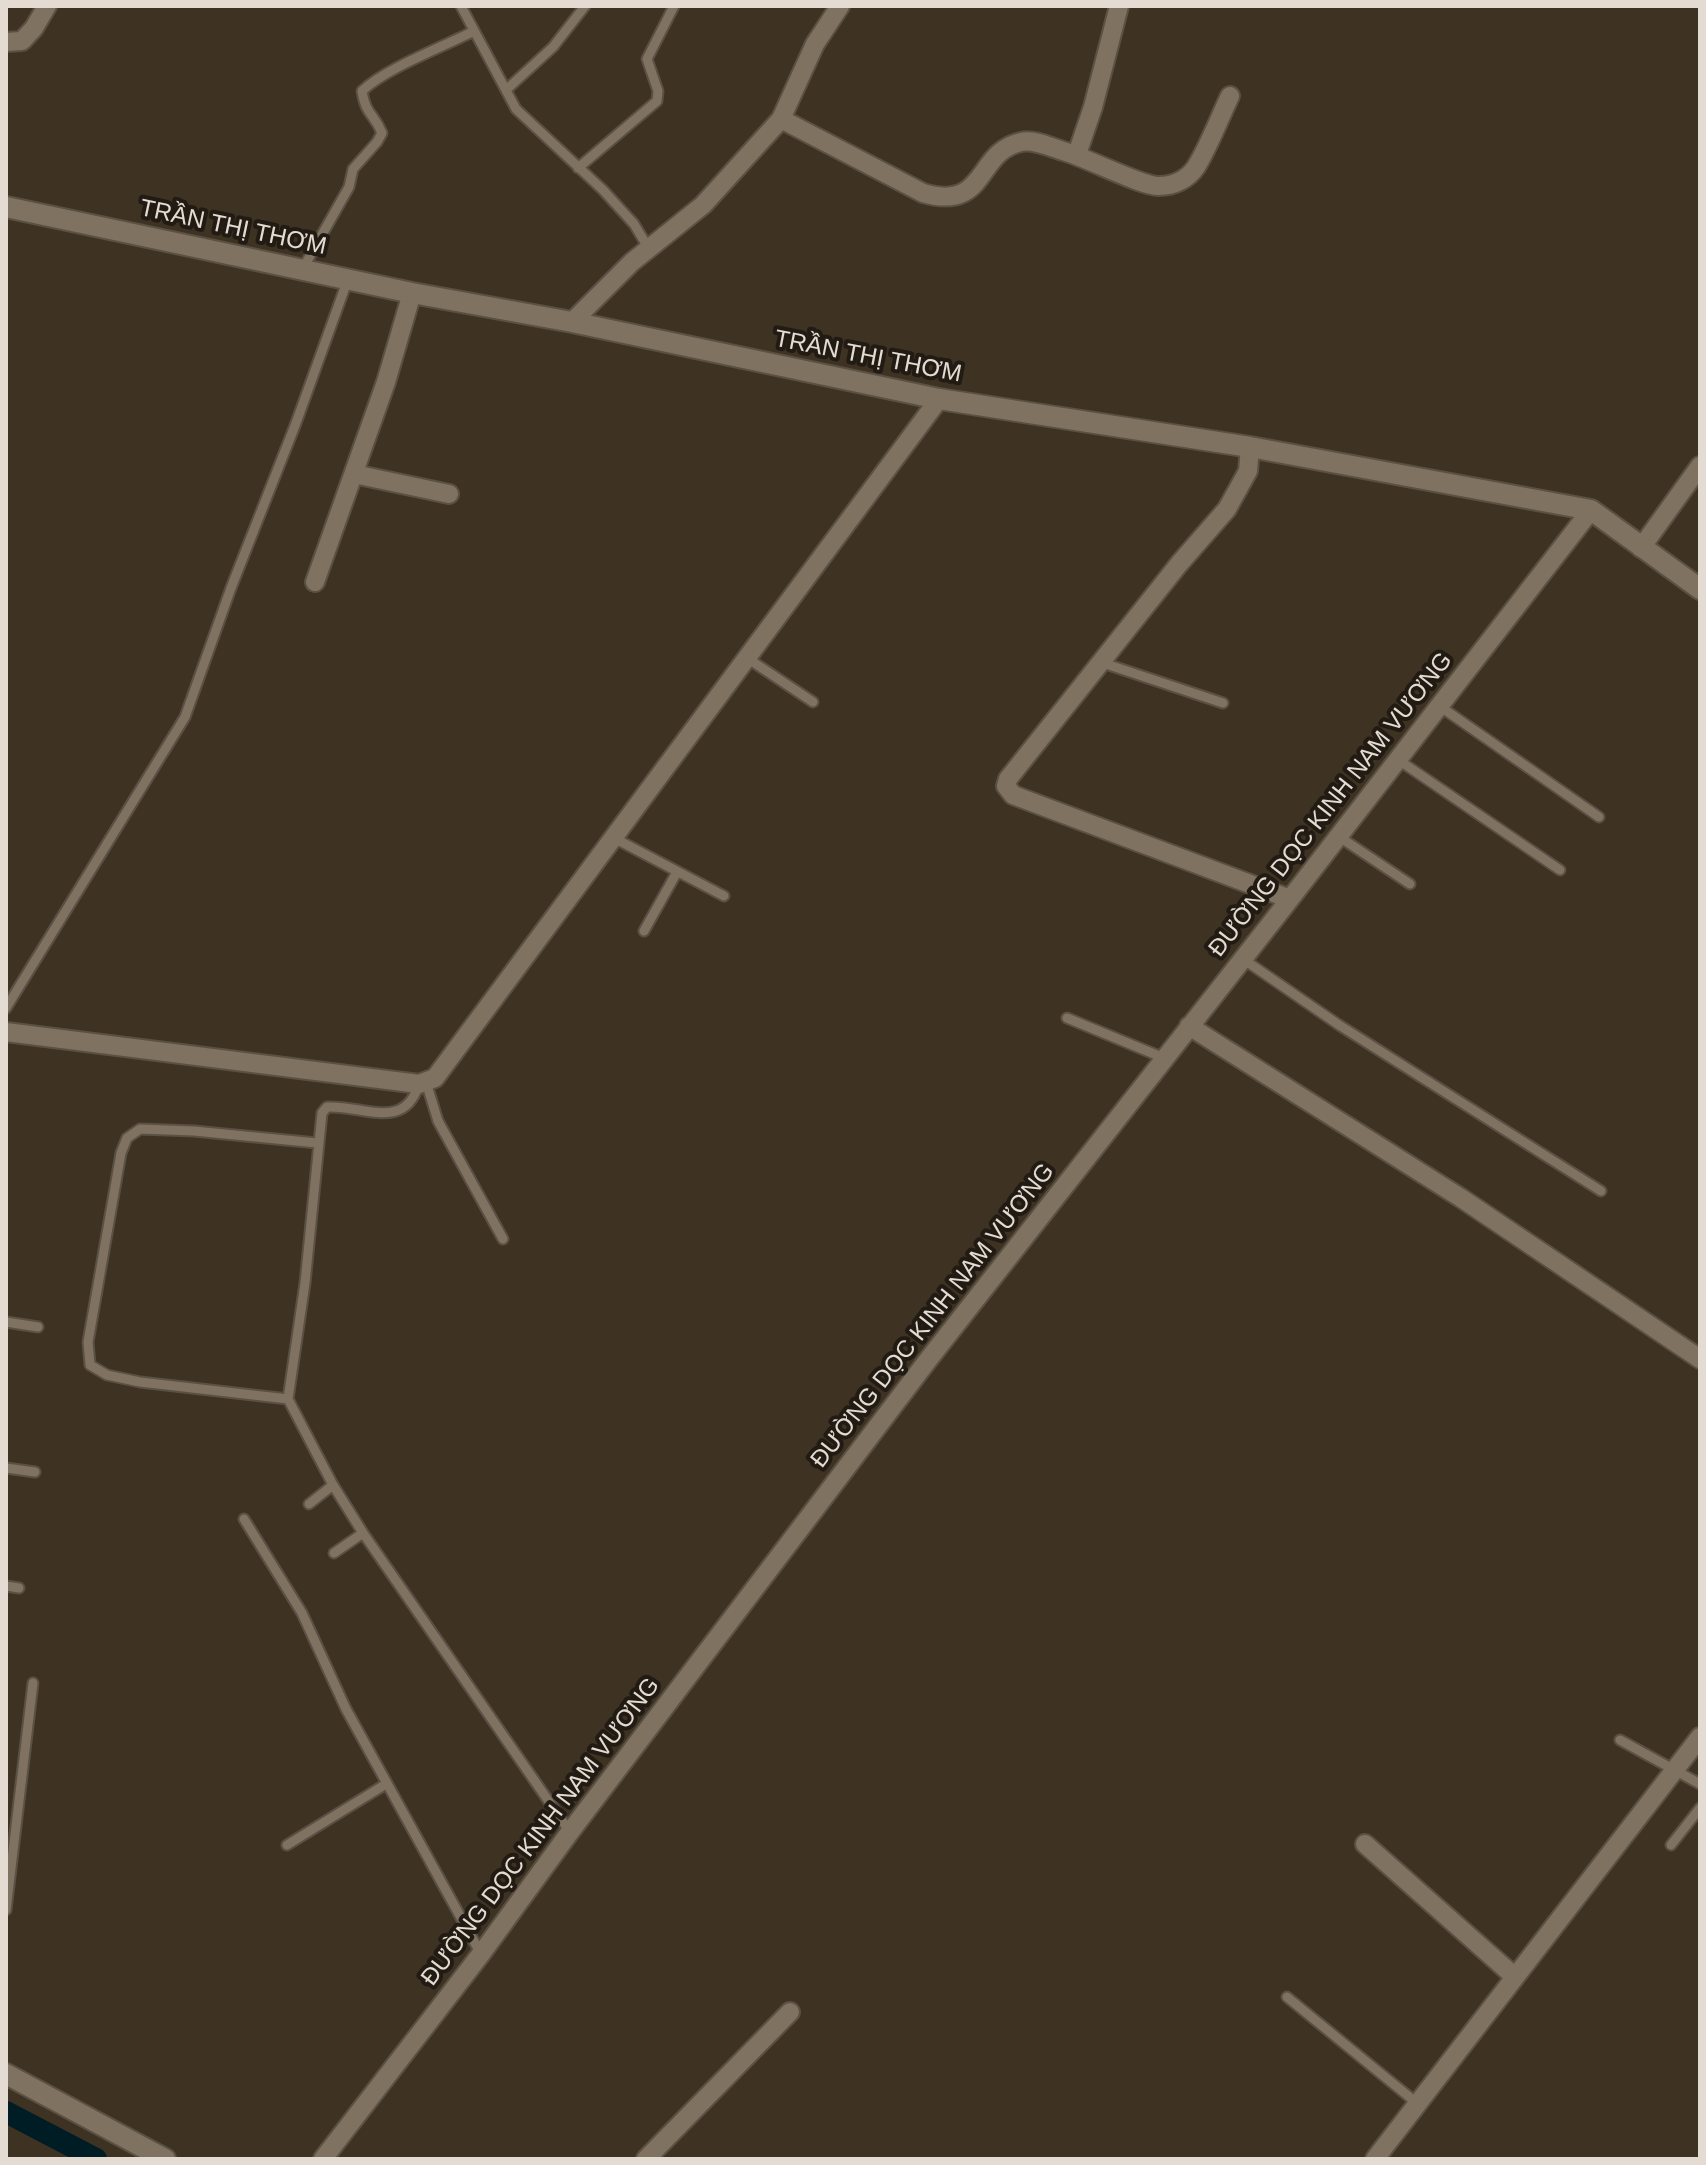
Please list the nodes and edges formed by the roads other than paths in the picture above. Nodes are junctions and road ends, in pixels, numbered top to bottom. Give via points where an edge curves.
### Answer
1 (47, 6) edge
2 (461, 6) edge
3 (585, 6) edge
4 (674, 6) edge
5 (840, 6) edge
6 (1119, 6) edge
7 (474, 31) junction
8 (6, 42) edge
9 (506, 90) junction
10 (1230, 96) dead end
11 (781, 119) junction
12 (1077, 154) junction
13 (578, 168) junction
14 (6, 207) edge
15 (649, 249) junction
16 (302, 270) junction
17 (348, 279) junction
18 (412, 293) junction
19 (572, 322) junction
20 (939, 399) junction
21 (1250, 447) junction
22 (1700, 466) edge
23 (354, 474) junction
24 (449, 494) dead end
25 (1591, 510) junction
26 (1641, 548) junction
27 (315, 582) dead end
28 (1700, 589) edge
29 (747, 658) junction
30 (1100, 662) junction
31 (813, 702) dead end
32 (1223, 703) dead end
33 (1438, 705) junction
34 (1397, 759) junction
35 (1599, 817) dead end
36 (1338, 836) junction
37 (614, 838) junction
38 (1560, 870) dead end
39 (677, 872) junction
40 (1410, 884) dead end
41 (724, 896) dead end
42 (1290, 899) junction
43 (644, 931) dead end
44 (1243, 959) junction
45 (6, 1008) edge
46 (1067, 1018) dead end
47 (1189, 1026) junction
48 (6, 1032) edge
49 (1164, 1058) junction
50 (423, 1083) junction
51 (317, 1143) junction
52 (1601, 1191) dead end
53 (503, 1239) dead end
54 (6, 1322) edge
55 (38, 1327) dead end
56 (1700, 1359) edge
57 (288, 1399) junction
58 (6, 1468) edge
59 (35, 1472) dead end
60 (333, 1485) junction
61 (309, 1504) dead end
62 (244, 1519) dead end
63 (363, 1533) junction
64 (334, 1553) dead end
65 (6, 1586) edge
66 (19, 1588) dead end
67 (33, 1683) dead end
68 (1700, 1737) edge
69 (1620, 1740) dead end
70 (1674, 1770) junction
71 (386, 1784) junction
72 (1700, 1784) edge
73 (1700, 1808) edge
74 (570, 1832) junction
75 (1365, 1844) dead end
76 (287, 1845) dead end
77 (1671, 1845) dead end
78 (6, 1910) edge
79 (481, 1954) junction
80 (1515, 1977) junction
81 (1287, 1997) dead end
82 (790, 2012) dead end
83 (6, 2074) edge
84 (1418, 2104) junction
85 (165, 2159) edge
86 (323, 2159) edge
87 (646, 2159) edge
88 (1375, 2159) edge

1 - 8 street via 22,41
2 - 7 lane
3 - 9 lane via 553,47
4 - 13 lane via 647,59 657,101
5 - 11 street via 815,44
6 - 12 street
7 - 9 lane
7 - 16 lane via 362,91 365,110 382,133 353,169 349,187
9 - 13 lane via 531,126
10 - 12 street via 1195,169 1179,183 1157,187
11 - 12 street via 938,197 954,197 974,186 1008,145 1027,141
11 - 15 street via 703,205
13 - 15 lane via 634,224
14 - 16 street, TRẦN THỊ THƠM
15 - 19 street
16 - 17 street, TRẦN THỊ THƠM
17 - 18 street, TRẦN THỊ THƠM
17 - 45 lane via 185,717
18 - 19 street, TRẦN THỊ THƠM
18 - 23 street
19 - 20 street, TRẦN THỊ THƠM
20 - 21 street, TRẦN THỊ THƠM
20 - 29 street
21 - 25 street, TRẦN THỊ THƠM
21 - 30 street via 1248,471 1227,509
22 - 26 street
23 - 24 street
23 - 27 street
25 - 26 street, TRẦN THỊ THƠM
25 - 33 street, ĐƯỜNG DỌC KINH NAM VƯƠNG
26 - 28 street, TRẦN THỊ THƠM
29 - 31 lane
29 - 37 street
30 - 32 lane
30 - 42 street via 1008,779 1007,790
33 - 34 street, ĐƯỜNG DỌC KINH NAM VƯƠNG
33 - 35 lane
34 - 36 street, ĐƯỜNG DỌC KINH NAM VƯƠNG
34 - 38 lane
36 - 40 lane
36 - 42 street, ĐƯỜNG DỌC KINH NAM VƯƠNG
37 - 39 lane
37 - 50 street via 453,1056 435,1078
39 - 41 lane
39 - 43 lane
42 - 44 street, ĐƯỜNG DỌC KINH NAM VƯƠNG
44 - 47 street, ĐƯỜNG DỌC KINH NAM VƯƠNG
44 - 52 lane
46 - 49 lane
47 - 49 street, ĐƯỜNG DỌC KINH NAM VƯƠNG
47 - 56 street via 1461,1198
48 - 50 street
49 - 74 street, ĐƯỜNG DỌC KINH NAM VƯƠNG
50 - 51 lane via 400,1112 327,1107
50 - 53 lane
51 - 57 lane
51 - 57 lane via 140,1129 127,1138 88,1342 90,1365 107,1375
54 - 55 lane
57 - 60 lane
58 - 59 lane
60 - 61 lane
60 - 63 lane
62 - 71 lane via 302,1613
63 - 64 lane
63 - 74 lane
65 - 66 lane
67 - 78 lane
68 - 70 street
69 - 70 lane
70 - 72 lane
70 - 80 street
71 - 76 lane
71 - 79 lane
73 - 77 lane
74 - 79 street, ĐƯỜNG DỌC KINH NAM VƯƠNG
75 - 80 street
79 - 86 street, ĐƯỜNG DỌC KINH NAM VƯƠNG
80 - 84 street
81 - 84 lane
82 - 87 street
83 - 85 street
84 - 88 street

